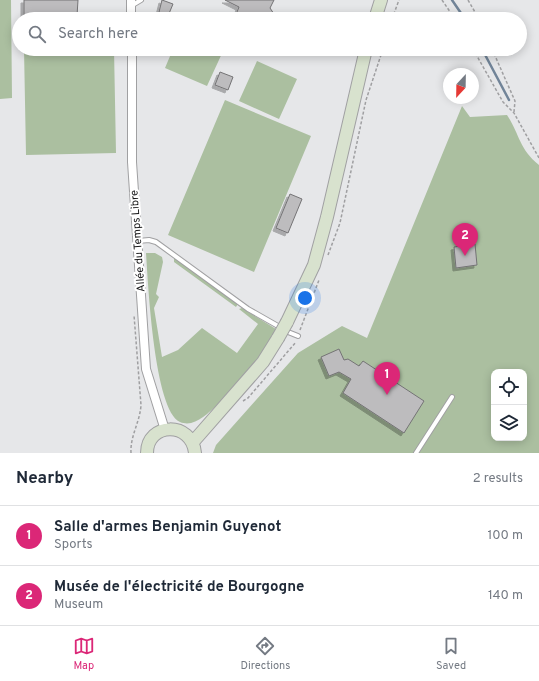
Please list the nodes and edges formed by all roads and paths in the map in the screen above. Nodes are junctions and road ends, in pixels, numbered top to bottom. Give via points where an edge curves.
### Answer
1 (141, 0) edge
2 (381, 0) edge
3 (399, 0) edge
4 (442, 0) edge
5 (468, 0) edge
6 (131, 3) edge
7 (377, 12) edge
8 (395, 12) edge
9 (450, 12) edge
10 (475, 12) edge
11 (132, 56) edge
12 (364, 56) edge
13 (477, 56) edge
14 (495, 56) edge
15 (514, 112) junction
16 (539, 158) edge
17 (138, 241) junction
18 (283, 330) junction
19 (298, 336) dead end
20 (452, 397) dead end
21 (165, 430) junction
22 (194, 448) edge
23 (147, 453) edge
24 (416, 453) edge

1 - 6 lane
2 - 7 street
3 - 8 path
4 - 9 path
5 - 10 path
11 - 17 street, Allée du Temps Libre via 132,162
12 - 18 street via 314,265
13 - 15 path via 503,102
14 - 15 path via 515,101
15 - 16 path
17 - 18 lane via 156,242 248,309
17 - 21 street, Allée du Temps Libre via 146,369
18 - 19 lane
18 - 22 street via 263,362
20 - 24 lane
21 - 22 street via 181,431 188,436
21 - 23 street via 153,437

